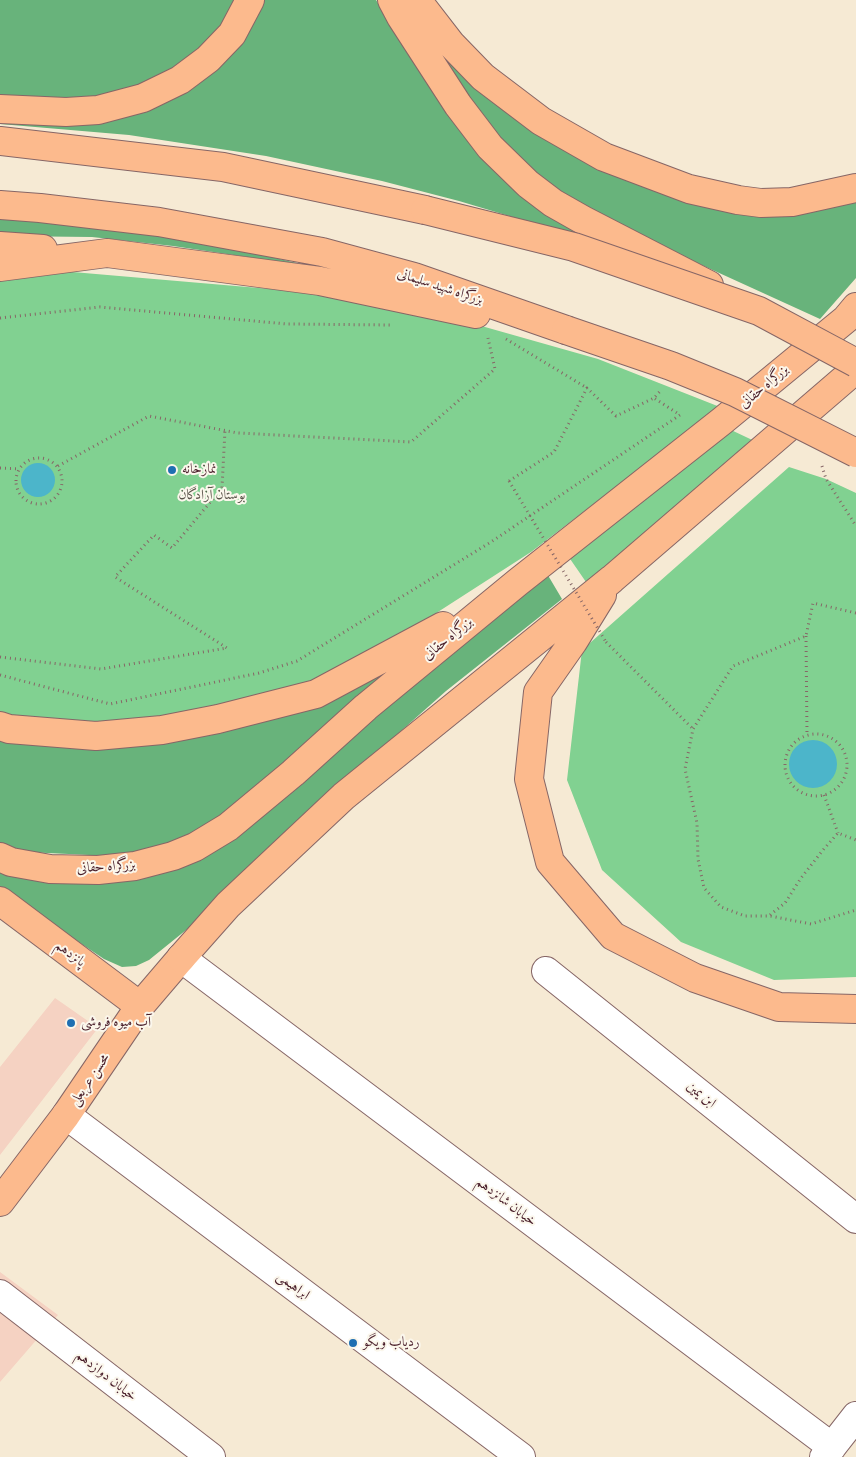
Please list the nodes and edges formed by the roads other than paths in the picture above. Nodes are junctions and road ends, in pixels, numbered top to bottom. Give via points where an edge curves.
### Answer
1 (250, 0) edge
2 (392, 0) edge
3 (416, 0) edge
4 (0, 109) edge
5 (0, 141) edge
6 (856, 188) edge
7 (0, 205) edge
8 (0, 246) edge
9 (107, 253) junction
10 (0, 267) edge
11 (856, 306) edge
12 (760, 312) junction
13 (566, 330) junction
14 (856, 363) edge
15 (856, 369) edge
16 (856, 453) edge
17 (612, 579) junction
18 (518, 582) junction
19 (0, 726) edge
20 (0, 857) edge
21 (0, 901) edge
22 (181, 958) junction
23 (546, 971) dead end
24 (140, 1006) junction
25 (856, 1009) edge
26 (66, 1115) junction
27 (0, 1202) edge
28 (856, 1219) edge
29 (0, 1294) edge
30 (856, 1416) edge
31 (828, 1452) edge
32 (211, 1457) edge
33 (521, 1457) edge

1 - 4 main road via 232,34 208,59 180,80 143,98 98,110
2 - 12 main road via 458,106 490,147 528,184 583,220
3 - 6 main road via 483,77 541,121 604,157 689,189 753,202 792,202
5 - 12 main road, bridge via 223,167 425,210 574,247
7 - 13 main road, بزرگراه شهید سلیمانی via 159,222 322,252 414,277
8 - 9 main road
9 - 10 main road
9 - 13 main road via 320,281
11 - 18 main road, بزرگراه حقانی via 846,319 722,421
12 - 14 main road, bridge
13 - 16 main road, بزرگراه شهید سلیمانی, bridge via 672,366 735,392
15 - 17 main road
17 - 22 main road via 344,796 228,906
17 - 25 main road via 538,692 529,780 550,862 613,936 695,978 779,1007
18 - 19 main road via 417,641 316,694 162,730 96,736
18 - 20 main road, بزرگراه حقانی via 366,707 228,827 195,847 135,866 98,870 50,869
21 - 24 main road, پانزدهم
22 - 24 main road, محسن عربعلی
22 - 31 street, خیابان شانزدهم
23 - 28 street, ابن یمین
24 - 26 main road, محسن عربعلی
26 - 27 main road, محسن عربعلی
26 - 33 street, ابراهیمی
29 - 32 street, خیابان دوازدهم
30 - 31 street

